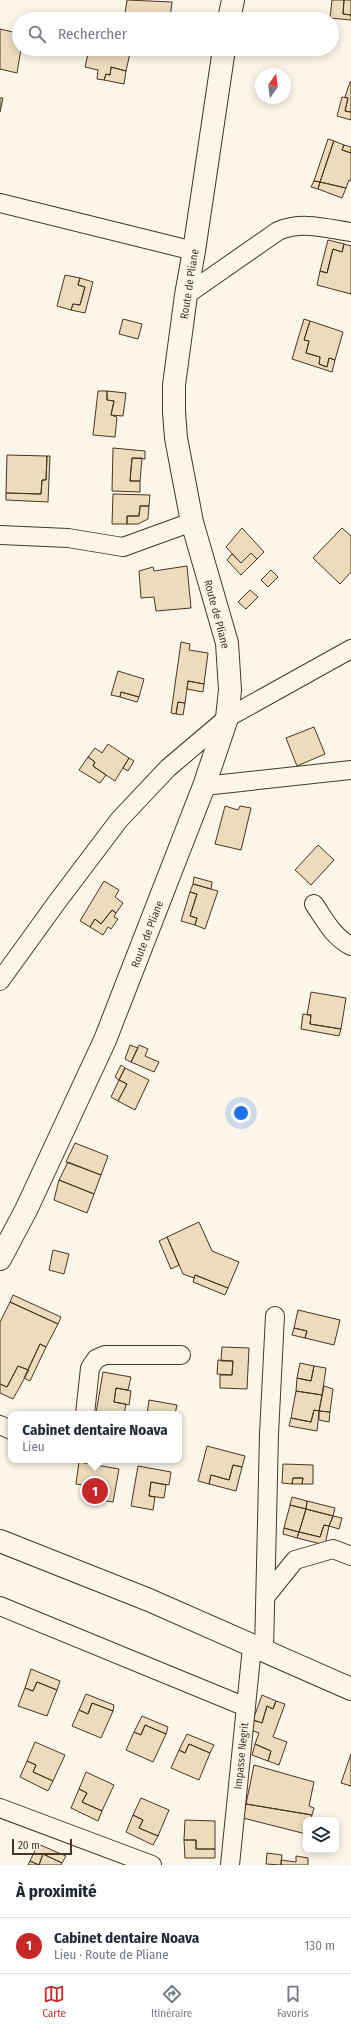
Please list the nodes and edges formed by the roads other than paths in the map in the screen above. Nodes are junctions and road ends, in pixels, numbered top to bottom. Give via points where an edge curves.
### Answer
1 (233, 0) edge
2 (231, 12) edge
3 (223, 56) edge
4 (0, 203) edge
5 (351, 232) edge
6 (194, 251) junction
7 (186, 295) junction
8 (192, 522) junction
9 (0, 535) edge
10 (351, 649) edge
11 (227, 718) junction
12 (351, 770) edge
13 (204, 786) junction
14 (314, 904) dead end
15 (351, 946) edge
16 (0, 981) edge
17 (0, 1259) edge
18 (275, 1316) dead end
19 (181, 1355) dead end
20 (85, 1411) edge
21 (0, 1541) edge
22 (351, 1556) edge
23 (267, 1595) junction
24 (0, 1606) edge
25 (258, 1649) junction
26 (351, 1689) edge
27 (246, 1707) junction
28 (0, 1808) edge
29 (152, 1865) edge
30 (230, 1865) edge

1 - 2 street
3 - 6 street, Route de Pliane
4 - 6 street
5 - 7 street via 304,224 290,226 278,231
6 - 7 street, Route de Pliane
7 - 8 street, Route de Pliane via 174,385 174,412 176,438
8 - 9 street via 123,547 68,538
8 - 11 street, Route de Pliane via 227,643 230,690
10 - 11 street
11 - 13 street, Route de Pliane
11 - 16 street via 168,768 129,808 56,902
12 - 13 street
13 - 17 street, Route de Pliane via 105,1040 26,1210
14 - 15 street via 334,934
18 - 23 street, Impasse Negrit via 269,1434
19 - 20 street via 105,1355 96,1359 90,1368
21 - 25 street via 149,1600
22 - 23 street via 333,1549 295,1560
23 - 25 street, Impasse Negrit
24 - 27 street
25 - 26 street
25 - 27 street, Impasse Negrit
27 - 30 street, Impasse Negrit
28 - 29 street

